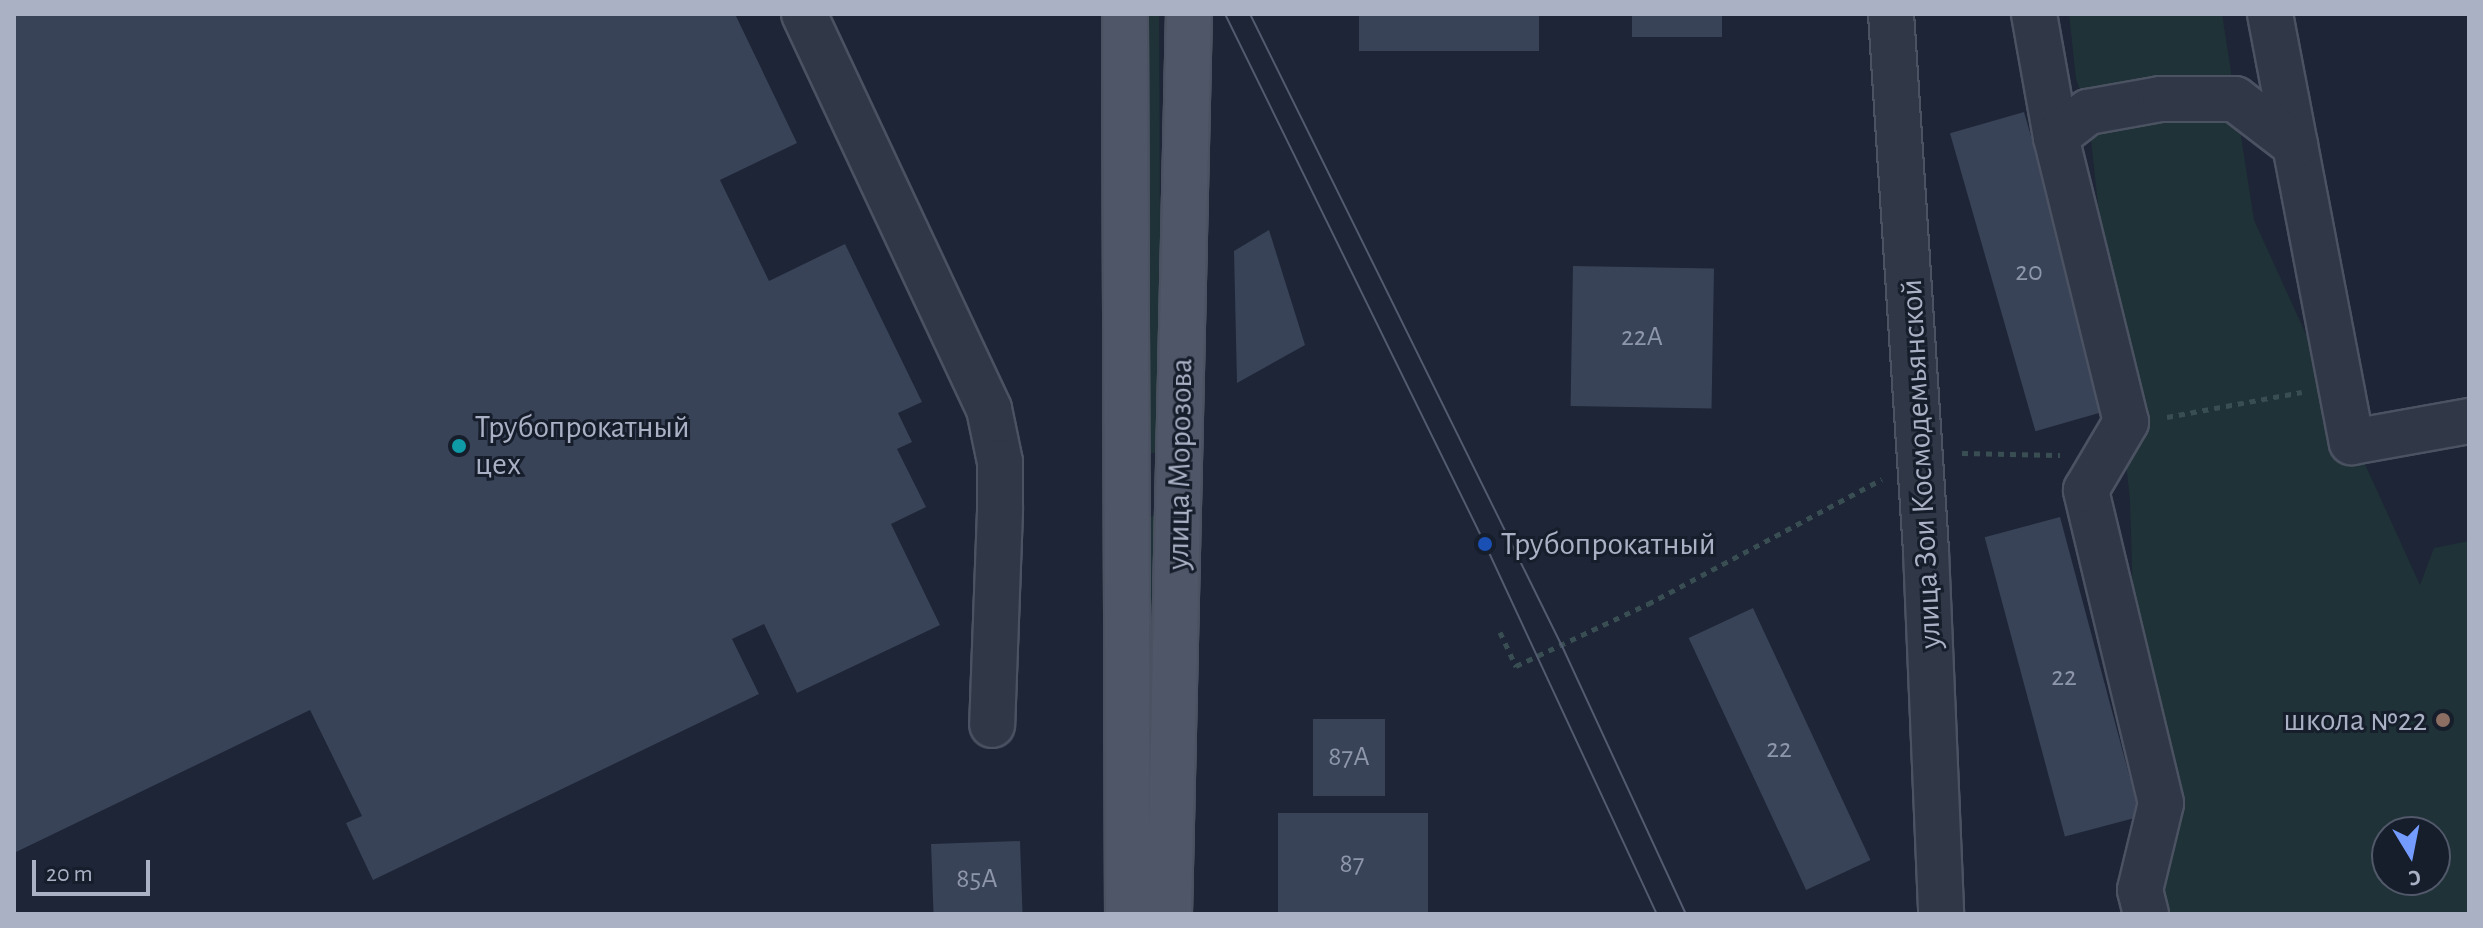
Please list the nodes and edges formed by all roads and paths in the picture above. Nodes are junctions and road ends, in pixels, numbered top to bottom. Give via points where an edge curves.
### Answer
1 (804, 14) edge
2 (1125, 14) edge
3 (1189, 14) edge
4 (1891, 14) edge
5 (2034, 14) edge
6 (2270, 14) edge
7 (2056, 137) junction
8 (2295, 145) junction
9 (2469, 421) edge
10 (992, 725) dead end
11 (1128, 914) edge
12 (1169, 914) edge
13 (1941, 914) edge
14 (2146, 914) edge

1 - 10 street via 989,409 1000,486
2 - 11 main road, улица Морозова
3 - 12 main road, улица Морозова
4 - 13 street, улица Зои Космодемьянской via 1926,535
5 - 7 street
6 - 8 street
7 - 8 street via 2088,112 2160,99 2235,99
7 - 14 street via 2126,422 2086,490 2161,803 2140,890
8 - 9 street via 2352,442

